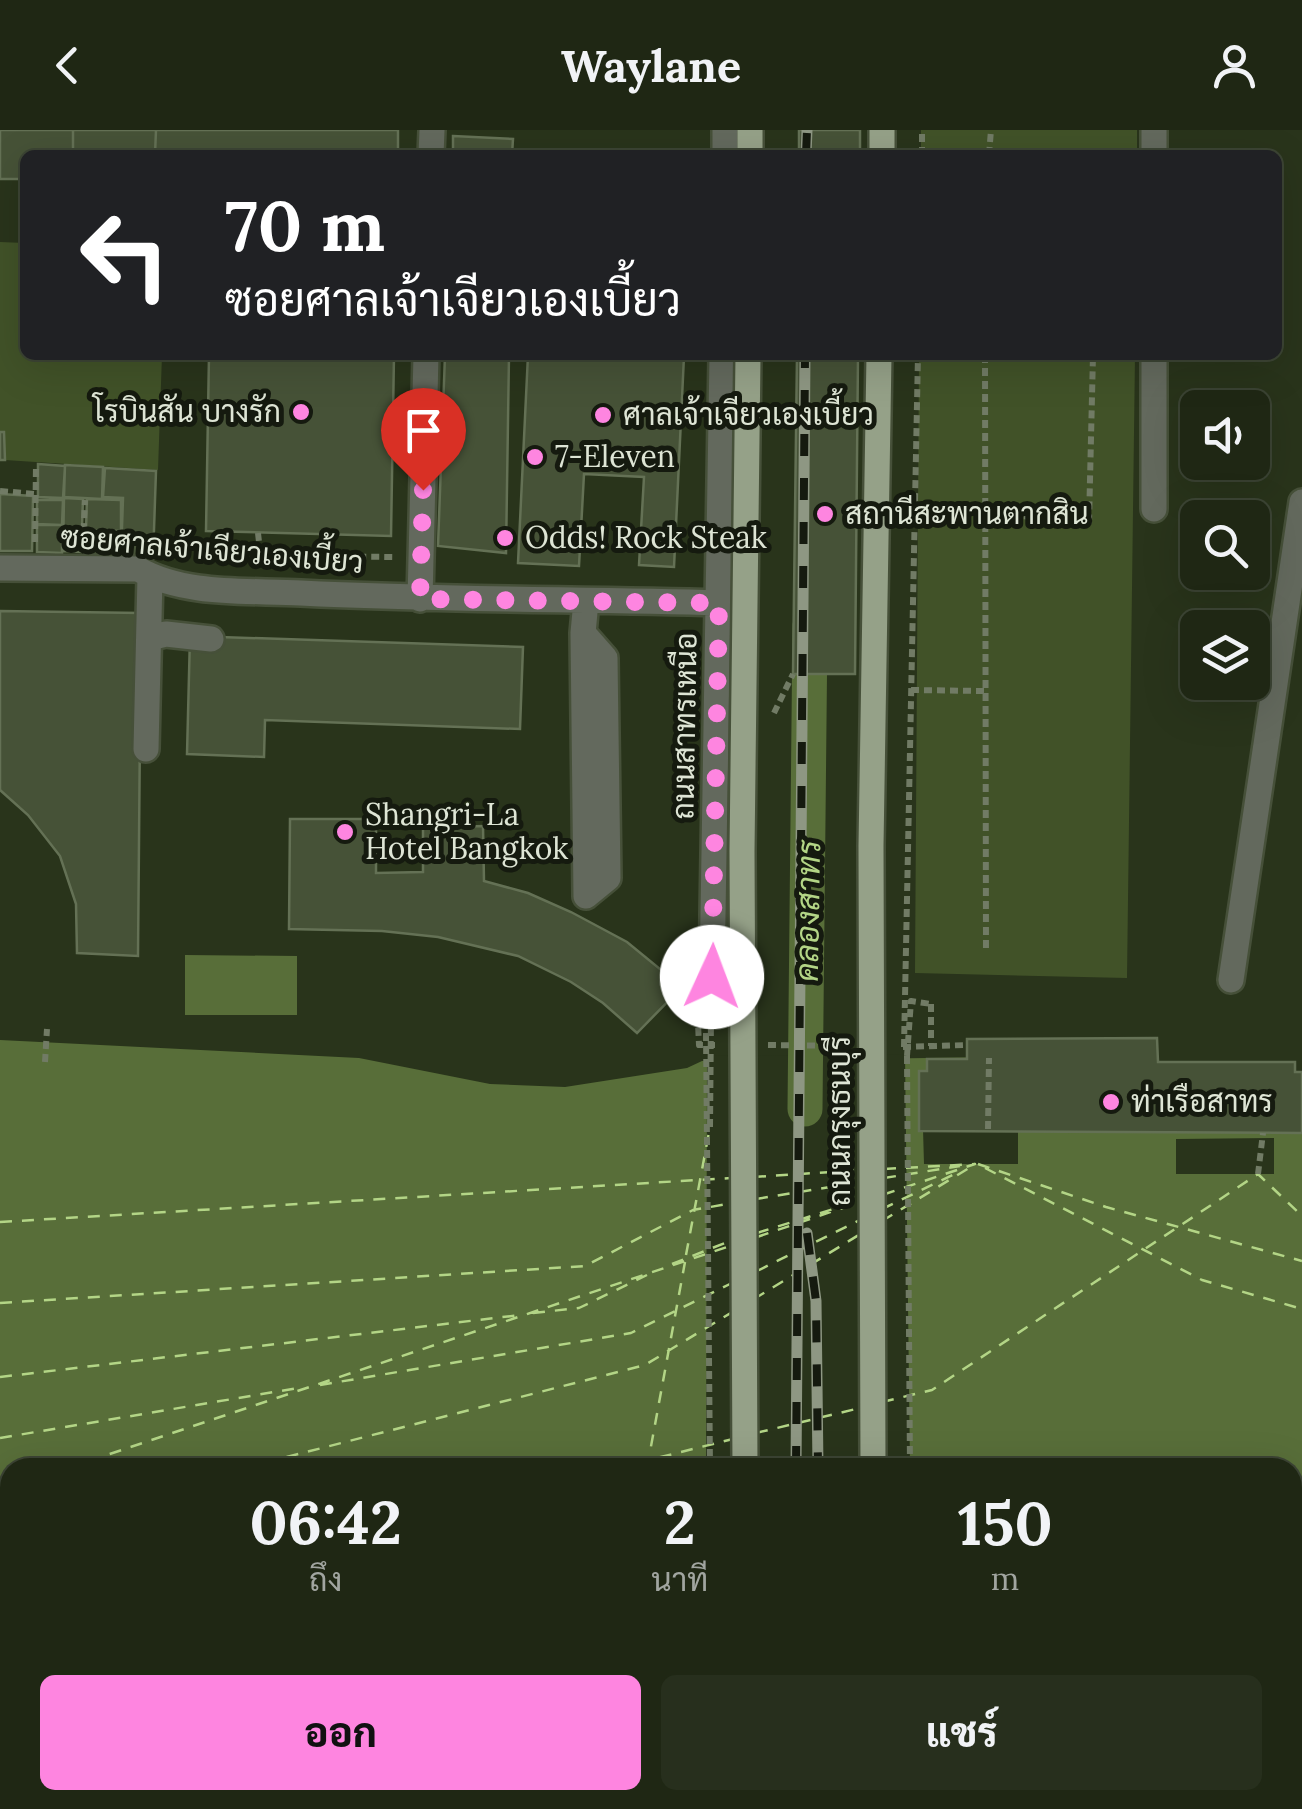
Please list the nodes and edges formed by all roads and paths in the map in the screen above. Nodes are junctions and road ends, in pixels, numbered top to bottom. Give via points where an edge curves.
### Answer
1 (426, 360) edge
2 (722, 360) edge
3 (748, 360) edge
4 (879, 360) edge
5 (918, 360) edge
6 (985, 360) edge
7 (1093, 360) edge
8 (1154, 360) edge
9 (36, 465) dead end
10 (0, 492) edge
11 (35, 494) junction
12 (85, 500) dead end
13 (1302, 502) edge
14 (1154, 509) dead end
15 (985, 512) junction
16 (258, 533) dead end
17 (422, 556) junction
18 (0, 568) edge
19 (34, 568) junction
20 (82, 569) junction
21 (150, 576) junction
22 (420, 599) junction
23 (586, 601) junction
24 (719, 603) junction
25 (583, 633) junction
26 (149, 638) junction
27 (211, 638) dead end
28 (911, 690) junction
29 (985, 691) junction
30 (146, 749) dead end
31 (986, 953) dead end
32 (712, 977) dead end
33 (1231, 980) dead end
34 (47, 1029) dead end
35 (707, 1045) edge
36 (707, 1045) edge
37 (707, 1045) edge
38 (707, 1045) edge
39 (729, 1045) dead end
40 (749, 1045) dead end
41 (967, 1045) dead end
42 (846, 1046) dead end
43 (884, 1046) dead end
44 (904, 1046) junction
45 (931, 1046) junction
46 (710, 1058) dead end
47 (989, 1058) dead end
48 (46, 1062) dead end
49 (710, 1127) dead end
50 (988, 1129) dead end
51 (1262, 1133) dead end
52 (1258, 1174) dead end
53 (710, 1458) edge
54 (745, 1458) edge
55 (873, 1458) edge
56 (910, 1458) edge

1 - 17 street
2 - 24 street, ถนนสาทรเหนือ
3 - 54 main road, bridge
4 - 55 main road, ถนนกรุงธนบุรี, bridge via 871,846
5 - 28 path
6 - 15 path
7 - 15 path via 1089,522
8 - 14 street
9 - 11 path
10 - 11 path
11 - 19 path
12 - 20 path
13 - 33 street
15 - 29 path
16 - 17 path via 260,551 279,556
17 - 22 street
18 - 19 street, ซอยศาลเจ้าเจียวเองเบี้ยว
19 - 20 street, ซอยศาลเจ้าเจียวเองเบี้ยว
20 - 21 street, ซอยศาลเจ้าเจียวเองเบี้ยว
21 - 22 street, ซอยศาลเจ้าเจียวเองเบี้ยว via 197,588
21 - 26 street
22 - 23 street, ซอยศาลเจ้าเจียวเองเบี้ยว
23 - 24 street, ซอยศาลเจ้าเจียวเองเบี้ยว
23 - 25 street
24 - 32 street, ถนนสาทรเหนือ
25 - 25 street via 605,658 608,878 586,896
26 - 27 street
26 - 30 street
28 - 29 path
28 - 44 path
29 - 31 path
34 - 48 path
35 - 39 path, bridge
36 - 37 path, bridge via 699,1045 698,1002 707,1002
38 - 53 path, bridge
40 - 42 path
41 - 45 path
43 - 44 path
44 - 45 path
45 - 56 path, bridge via 931,1004 911,1001
46 - 49 path
47 - 50 path
51 - 52 path

